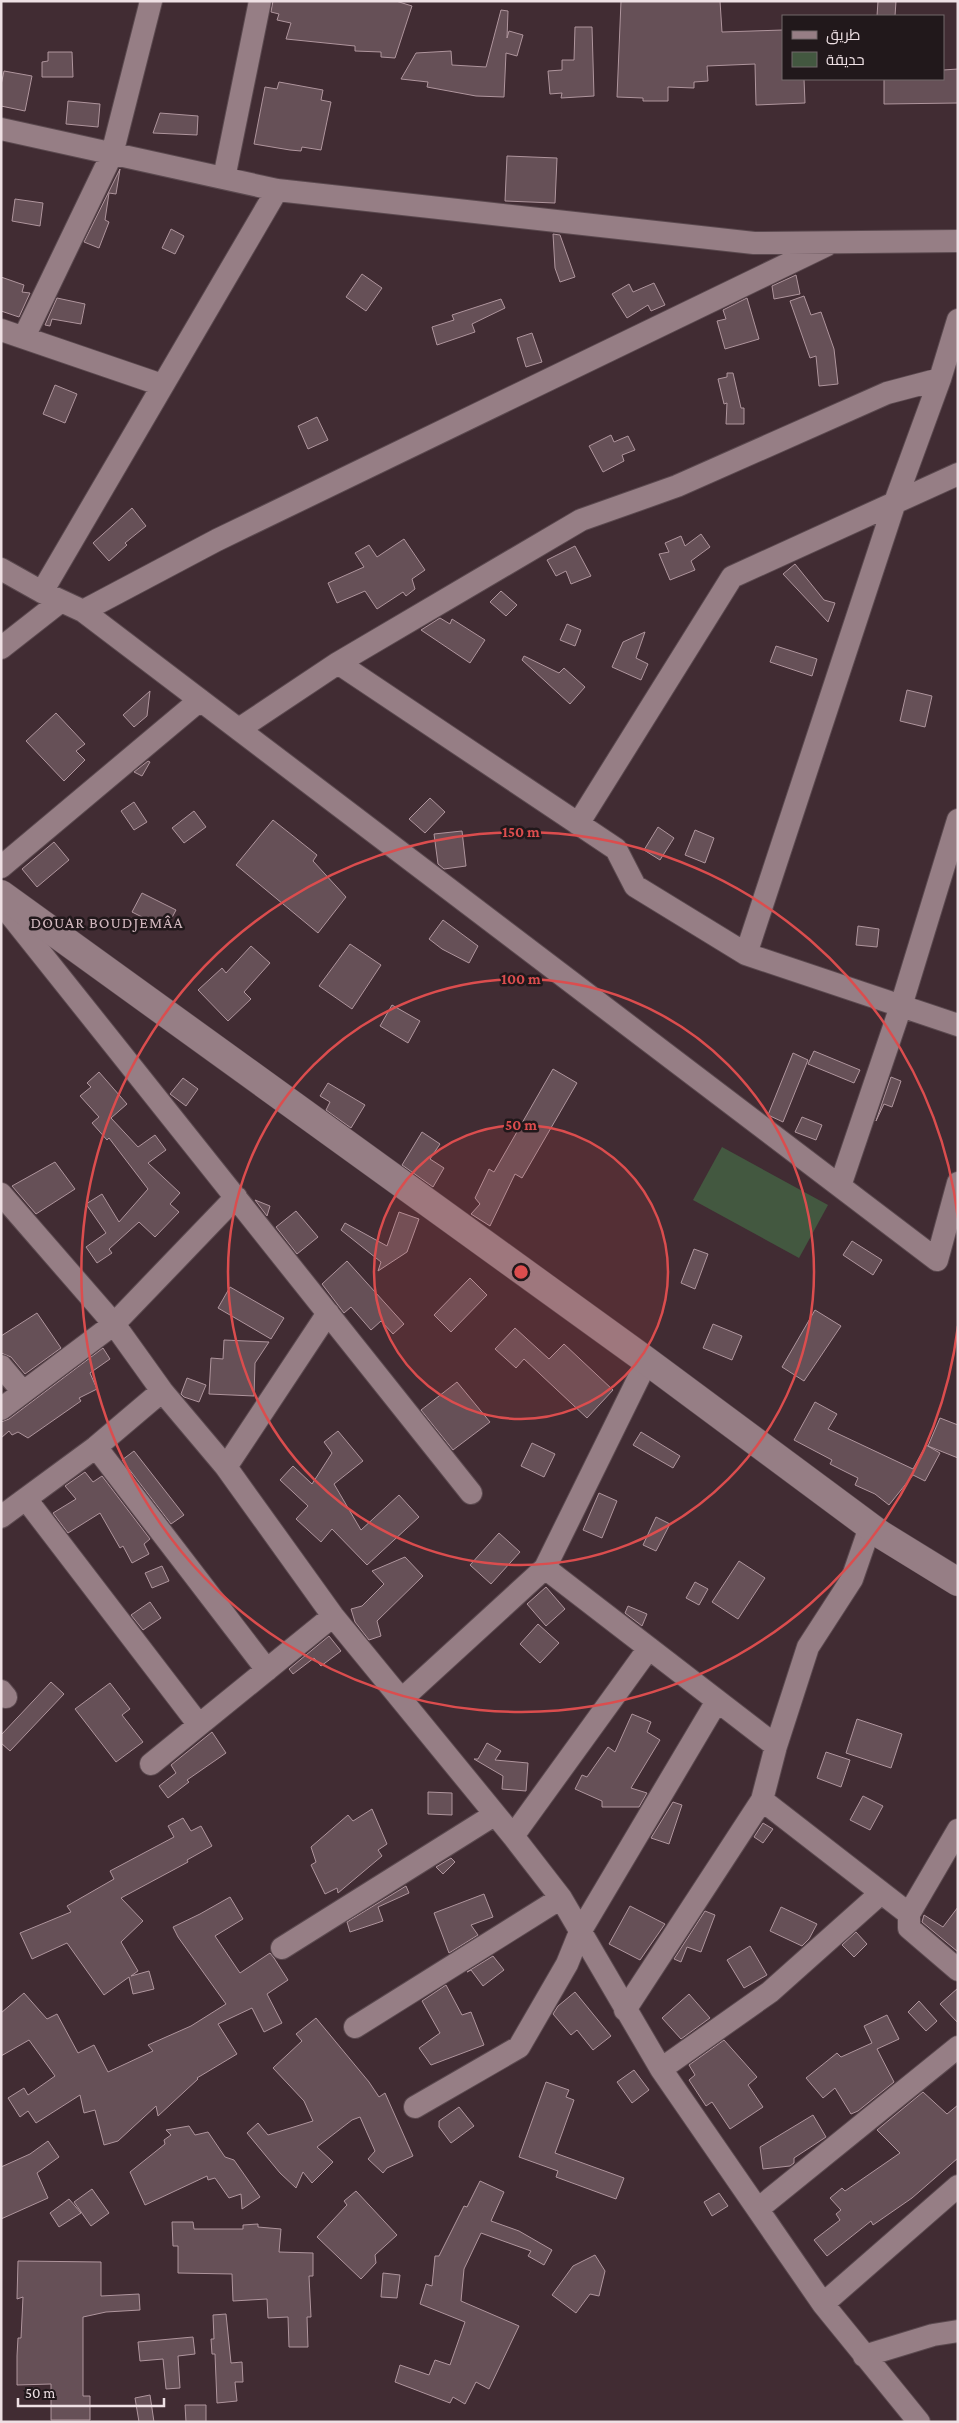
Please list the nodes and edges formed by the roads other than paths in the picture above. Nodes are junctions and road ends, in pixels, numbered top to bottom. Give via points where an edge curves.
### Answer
1 (151, 1) edge
2 (260, 1) edge
3 (1, 129) edge
4 (112, 154) junction
5 (224, 178) junction
6 (277, 190) junction
7 (958, 241) edge
8 (833, 242) junction
9 (958, 320) edge
10 (1, 330) edge
11 (24, 337) junction
12 (940, 379) junction
13 (162, 385) junction
14 (958, 474) edge
15 (895, 502) junction
16 (1, 570) edge
17 (52, 597) junction
18 (84, 611) junction
19 (1, 648) edge
20 (338, 663) junction
21 (200, 700) junction
22 (239, 729) junction
23 (958, 820) edge
24 (578, 824) junction
25 (1, 867) edge
26 (1, 894) edge
27 (1, 903) edge
28 (746, 954) junction
29 (901, 1006) junction
30 (958, 1025) edge
31 (958, 1184) edge
32 (840, 1186) junction
33 (1, 1194) edge
34 (236, 1197) junction
35 (950, 1241) edge
36 (328, 1313) junction
37 (114, 1324) junction
38 (647, 1361) junction
39 (1, 1366) edge
40 (162, 1391) junction
41 (23, 1392) junction
42 (1, 1410) edge
43 (96, 1447) junction
44 (226, 1467) junction
45 (471, 1492) dead end
46 (26, 1499) junction
47 (1, 1517) edge
48 (870, 1527) junction
49 (545, 1568) junction
50 (958, 1582) edge
51 (333, 1616) junction
52 (649, 1648) junction
53 (266, 1670) junction
54 (402, 1699) junction
55 (717, 1701) junction
56 (199, 1725) junction
57 (776, 1746) junction
58 (151, 1764) dead end
59 (762, 1800) junction
60 (494, 1816) junction
61 (958, 1830) edge
62 (514, 1836) junction
63 (881, 1892) junction
64 (561, 1898) junction
65 (909, 1914) junction
66 (580, 1932) junction
67 (282, 1948) dead end
68 (958, 1970) edge
69 (625, 2010) junction
70 (355, 2026) dead end
71 (958, 2048) edge
72 (661, 2069) junction
73 (415, 2107) dead end
74 (958, 2186) edge
75 (758, 2209) junction
76 (823, 2304) junction
77 (958, 2331) edge
78 (864, 2356) junction
79 (919, 2422) edge

1 - 4 street
2 - 5 street
3 - 4 street
4 - 5 street
4 - 11 street
5 - 6 street
6 - 8 street via 754,243
6 - 13 street
7 - 8 street
8 - 18 street via 217,540
9 - 12 street
10 - 11 street
11 - 13 street
12 - 15 street
12 - 20 street via 888,393 677,486 581,520
13 - 17 street
14 - 15 street
15 - 24 street via 732,577
15 - 28 street
16 - 17 street
17 - 18 street
17 - 19 street
18 - 21 street
20 - 22 street
20 - 24 street
21 - 22 street
21 - 25 street
22 - 32 street
23 - 29 street
24 - 28 street via 616,849 636,886
26 - 38 street
27 - 34 street
28 - 29 street
29 - 30 street
29 - 32 street
31 - 35 street
32 - 35 street via 937,1260
33 - 37 street
34 - 36 street
34 - 37 street
36 - 44 street
36 - 45 street
37 - 40 street
37 - 41 street
38 - 48 street
38 - 49 street
39 - 41 street
40 - 43 street
40 - 44 street
41 - 42 street
43 - 46 street
43 - 53 street
44 - 51 street
46 - 47 street
46 - 56 street
48 - 50 street
48 - 57 street via 852,1579 808,1647
49 - 52 street
49 - 54 street
51 - 53 street
51 - 54 street
52 - 55 street
52 - 62 street
53 - 56 street
54 - 60 street
55 - 57 street
55 - 66 street
56 - 58 street
57 - 59 street
59 - 63 street
59 - 69 street
60 - 62 street
60 - 67 street
61 - 65 street
62 - 64 street
63 - 65 street
63 - 72 street via 770,1992
64 - 66 street
64 - 70 street
65 - 68 street via 909,1928
66 - 69 street
66 - 73 street via 567,1964 519,2047
69 - 72 street
71 - 75 street
72 - 75 street
74 - 76 street
75 - 76 street
76 - 78 street
77 - 78 street
78 - 79 street

